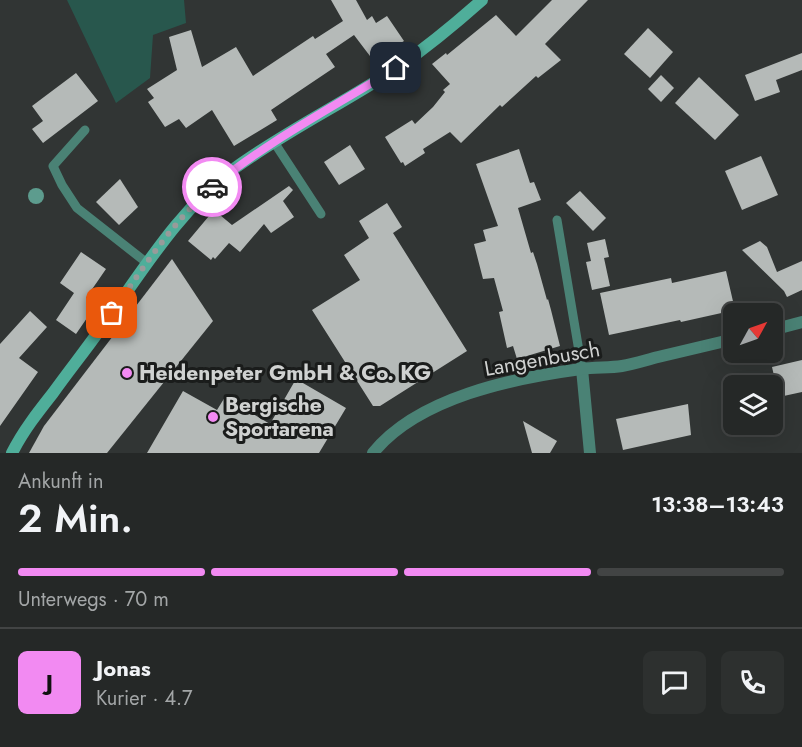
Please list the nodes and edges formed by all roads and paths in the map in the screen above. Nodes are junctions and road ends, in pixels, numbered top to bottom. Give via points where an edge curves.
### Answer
1 (482, 0) edge
2 (85, 130) dead end
3 (274, 142) junction
4 (321, 213) dead end
5 (557, 220) dead end
6 (147, 263) junction
7 (802, 322) edge
8 (783, 327) edge
9 (723, 342) edge
10 (582, 369) junction
11 (12, 453) edge
12 (373, 453) edge
13 (590, 453) edge

1 - 3 street via 396,68
2 - 6 lane via 53,166 78,208
3 - 4 lane
3 - 6 street via 202,196
5 - 10 lane
6 - 11 street
7 - 8 street
9 - 10 street, Langenbusch via 623,366
10 - 12 street, Langenbusch via 472,392 434,407 403,426
10 - 13 street

